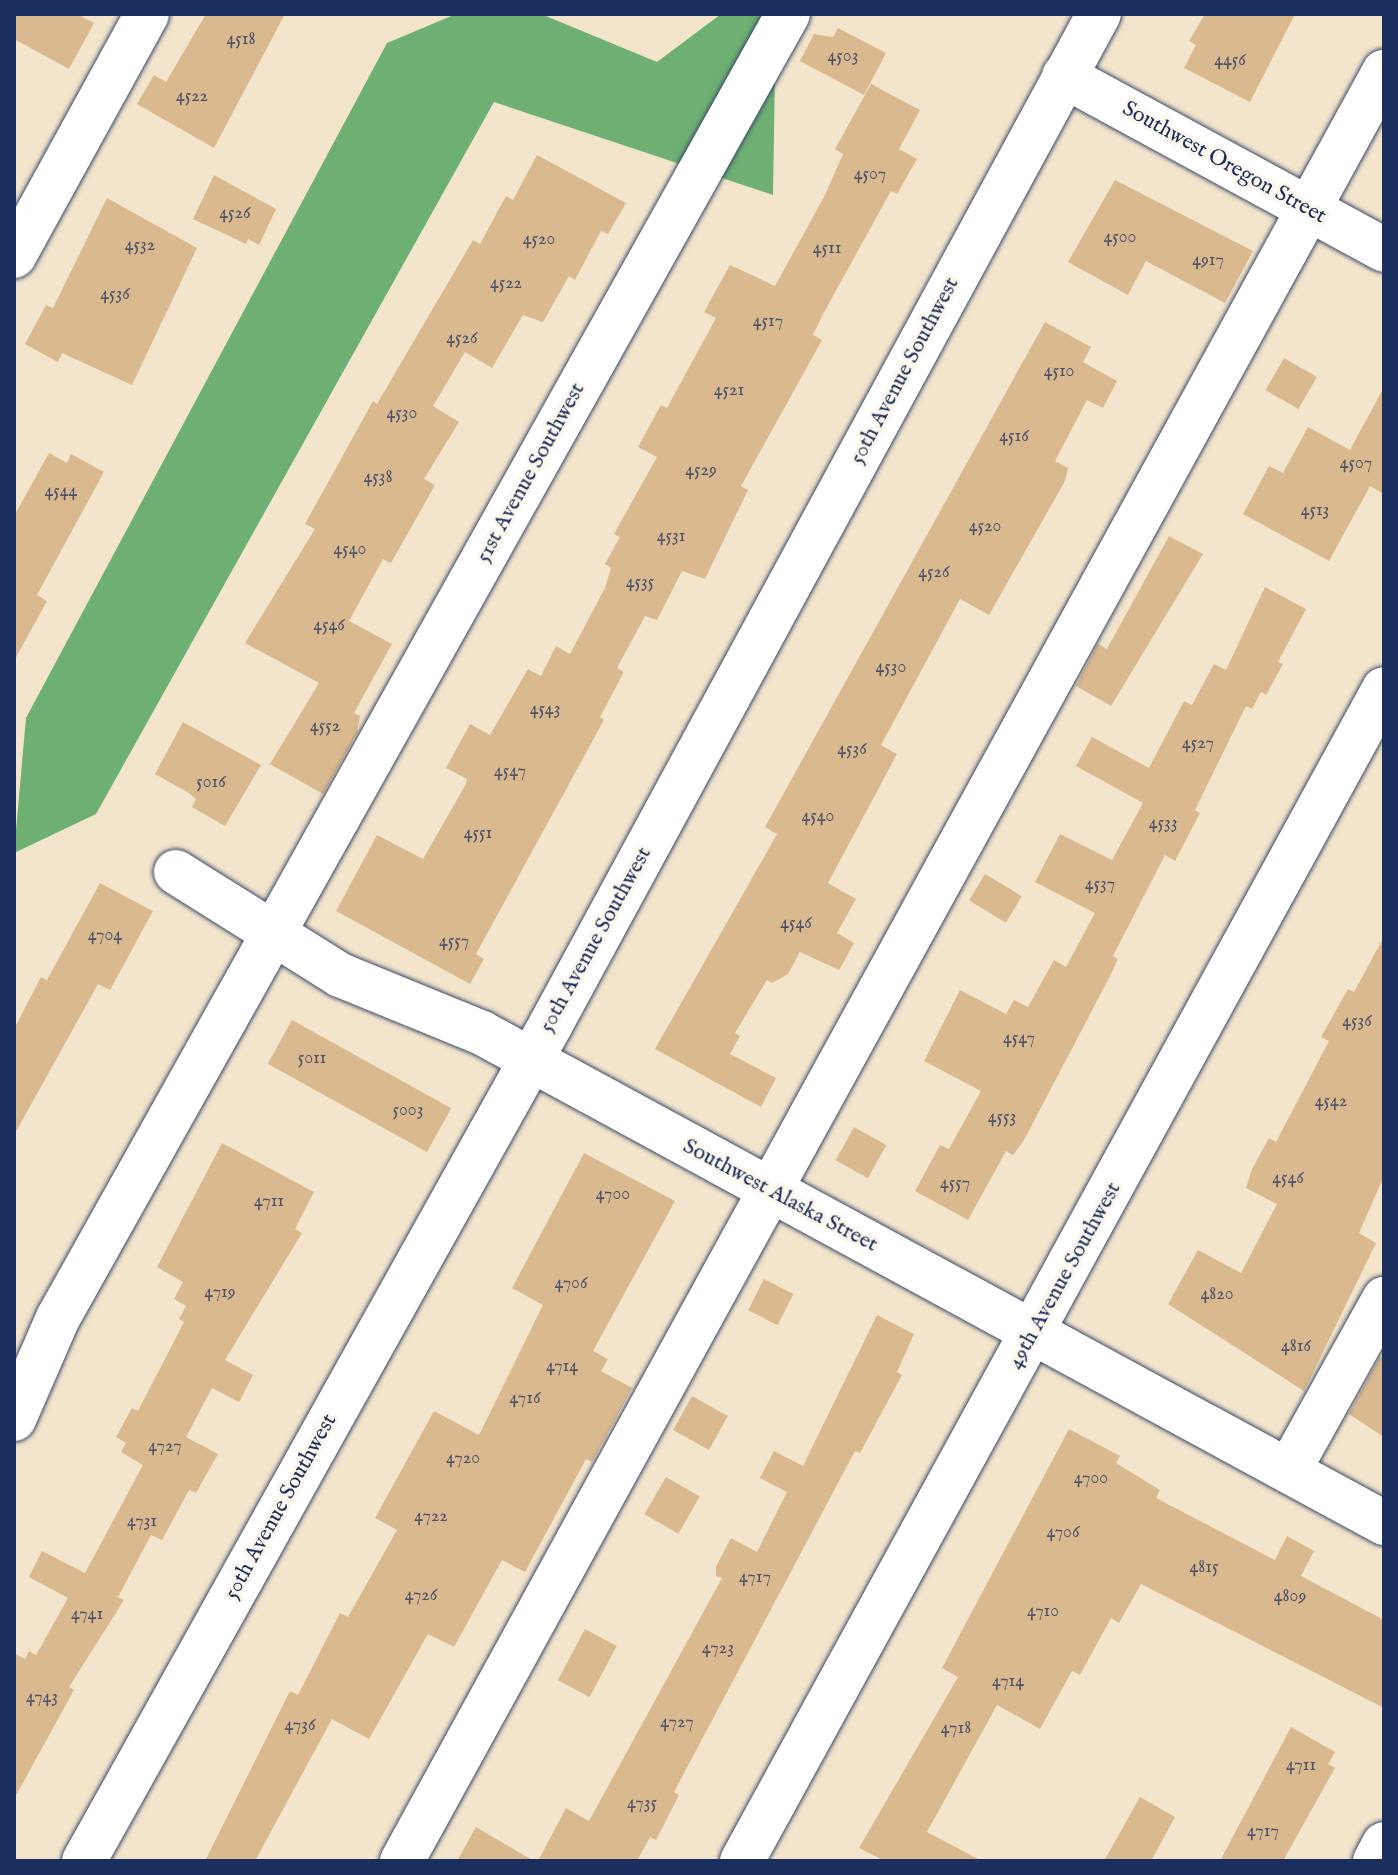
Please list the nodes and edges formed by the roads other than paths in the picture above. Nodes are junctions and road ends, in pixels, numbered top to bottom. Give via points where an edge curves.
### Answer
1 (147, 14) edge
2 (788, 14) edge
3 (1099, 14) edge
4 (1384, 72) edge
5 (1064, 76) junction
6 (1309, 209) junction
7 (1384, 250) edge
8 (14, 256) edge
9 (1384, 689) edge
10 (176, 872) dead end
11 (276, 934) junction
12 (531, 1059) junction
13 (767, 1190) junction
14 (1384, 1299) edge
15 (1035, 1333) junction
16 (14, 1419) edge
17 (1289, 1470) junction
18 (1384, 1523) edge
19 (1384, 1844) edge
20 (84, 1861) edge
21 (402, 1861) edge
22 (742, 1861) edge
23 (1375, 1861) edge

1 - 8 street
2 - 11 street, 51st Avenue Southwest
3 - 5 street, 50th Avenue Southwest
4 - 6 street
5 - 6 street, Southwest Oregon Street
5 - 12 street, 50th Avenue Southwest
6 - 7 street, Southwest Oregon Street
6 - 13 street
9 - 15 street, 49th Avenue Southwest
10 - 11 street, Southwest Alaska Street
11 - 12 street, Southwest Alaska Street via 340,975
11 - 16 street, 51st Avenue Southwest via 58,1318
12 - 13 street, Southwest Alaska Street
12 - 20 street, 50th Avenue Southwest
13 - 15 street, Southwest Alaska Street
13 - 21 street
14 - 17 street
15 - 17 street, Southwest Alaska Street
15 - 22 street, 49th Avenue Southwest
17 - 18 street, Southwest Alaska Street
19 - 23 street

